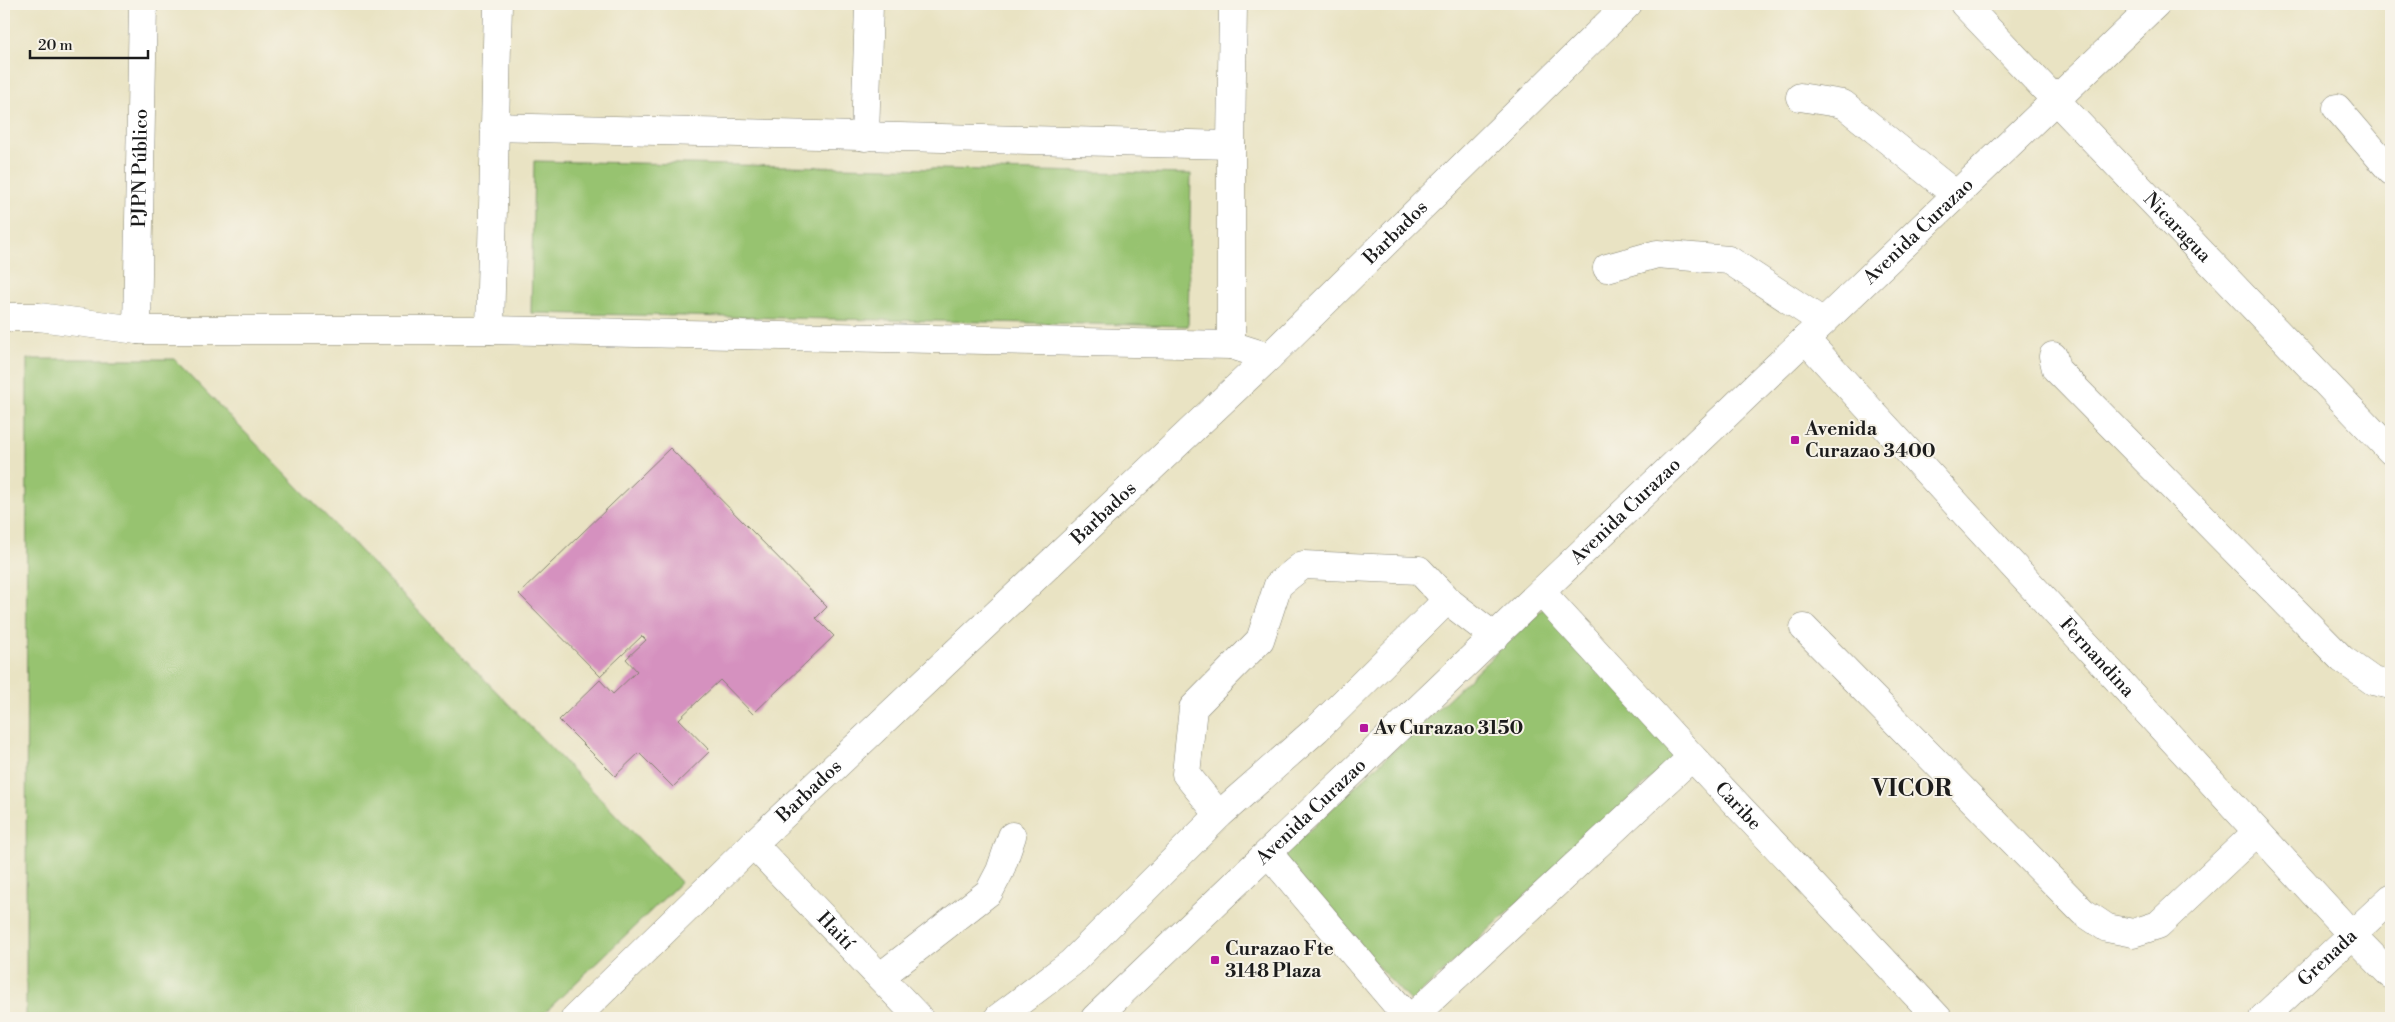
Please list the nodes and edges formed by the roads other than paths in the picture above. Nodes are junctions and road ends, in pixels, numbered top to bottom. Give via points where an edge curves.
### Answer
1 (143, 4) edge
2 (498, 4) edge
3 (869, 4) edge
4 (1234, 4) edge
5 (1628, 4) edge
6 (1964, 4) edge
7 (2156, 4) edge
8 (1800, 97) dead end
9 (2056, 100) junction
10 (2337, 108) dead end
11 (494, 127) junction
12 (866, 137) junction
13 (1231, 145) junction
14 (2391, 171) edge
15 (1956, 195) junction
16 (1607, 268) dead end
17 (4, 316) edge
18 (137, 330) junction
19 (490, 330) junction
20 (1814, 331) junction
21 (1232, 345) junction
22 (2053, 356) dead end
23 (1269, 357) junction
24 (2391, 451) edge
25 (1541, 592) junction
26 (1447, 600) junction
27 (1804, 628) dead end
28 (1495, 637) junction
29 (2391, 685) edge
30 (1692, 757) junction
31 (1219, 815) junction
32 (2257, 832) junction
33 (1012, 836) dead end
34 (753, 844) junction
35 (1269, 854) junction
36 (2391, 898) edge
37 (2353, 936) junction
38 (2391, 975) edge
39 (880, 977) junction
40 (574, 1018) edge
41 (919, 1018) edge
42 (998, 1018) edge
43 (1096, 1018) edge
44 (1409, 1018) edge
45 (1938, 1018) edge
46 (2263, 1018) edge

1 - 18 street, PJPN Público
2 - 11 street
3 - 12 street
4 - 13 street
5 - 23 street, Barbados
6 - 9 street, Nicaragua
7 - 9 street, Avenida Curazao
8 - 15 street via 1843,104
9 - 15 street, Avenida Curazao
9 - 24 street, Nicaragua
10 - 14 street
11 - 12 street
11 - 19 street
12 - 13 street
13 - 21 street
15 - 20 street, Avenida Curazao
16 - 20 street, Fernandina via 1657,254 1729,260
17 - 18 street via 39,316
18 - 19 street
19 - 21 street
20 - 25 street, Avenida Curazao
20 - 32 street, Fernandina
21 - 23 street
22 - 29 street via 2056,369 2342,659 2373,681
23 - 34 street, Barbados
25 - 28 street, Avenida Curazao
25 - 30 street, Caribe
26 - 28 street
26 - 31 street via 1318,729
26 - 31 street via 1419,570 1303,565 1278,585 1260,640 1193,708 1186,774
27 - 32 street via 2083,912 2107,928 2133,933 2158,926
28 - 35 street, Avenida Curazao
30 - 44 street
30 - 45 street, Caribe
31 - 42 street via 1071,963
32 - 37 street, Fernandina
33 - 39 street via 989,892
34 - 39 street, Haití
34 - 40 street, Barbados
35 - 43 street, Avenida Curazao
35 - 44 street
36 - 37 street, Grenada
37 - 38 street, Fernandina
37 - 46 street, Grenada
39 - 41 street, Haití

